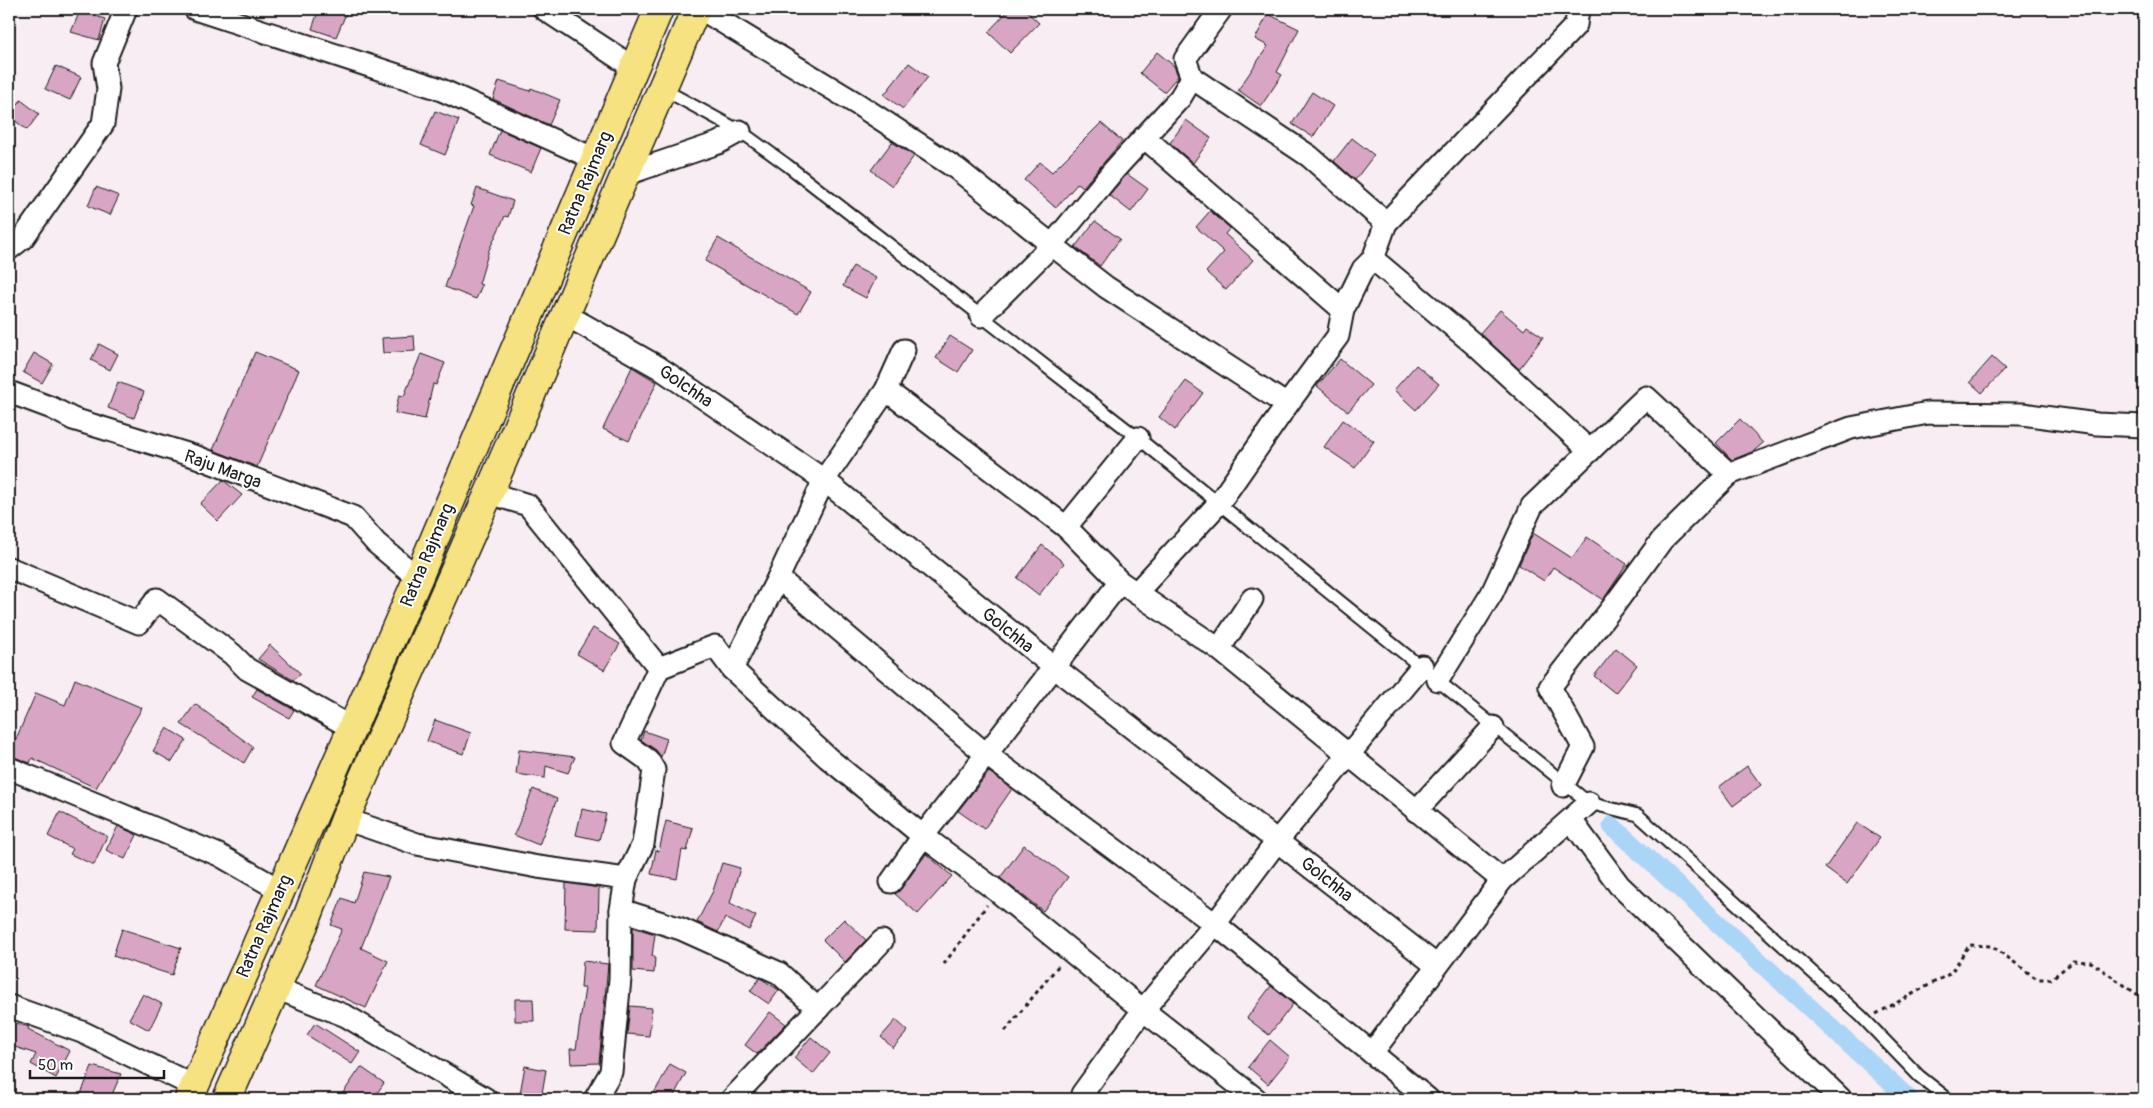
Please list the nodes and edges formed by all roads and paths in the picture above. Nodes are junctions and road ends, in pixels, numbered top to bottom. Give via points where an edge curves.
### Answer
1 (126, 9) edge
2 (195, 9) edge
3 (544, 9) edge
4 (659, 9) edge
5 (696, 9) edge
6 (701, 9) edge
7 (1221, 9) edge
8 (1578, 9) edge
9 (634, 68) junction
10 (1192, 78) junction
11 (661, 88) junction
12 (740, 131) junction
13 (1144, 137) junction
14 (595, 159) junction
15 (624, 175) junction
16 (1386, 223) junction
17 (1052, 245) junction
18 (9, 248) edge
19 (1373, 259) junction
20 (1344, 310) junction
21 (566, 315) junction
22 (981, 316) junction
23 (904, 350) dead end
24 (886, 390) junction
25 (9, 392) edge
26 (1287, 405) junction
27 (2144, 426) edge
28 (1138, 438) junction
29 (1590, 451) junction
30 (1729, 474) junction
31 (824, 480) junction
32 (489, 493) junction
33 (1219, 503) junction
34 (1066, 528) junction
35 (9, 568) edge
36 (418, 578) junction
37 (778, 578) junction
38 (1128, 587) junction
39 (1252, 599) dead end
40 (1219, 649) junction
41 (1054, 667) junction
42 (659, 668) junction
43 (732, 669) junction
44 (1430, 673) junction
45 (1493, 727) junction
46 (352, 728) junction
47 (988, 755) junction
48 (1350, 757) junction
49 (9, 768) edge
50 (1564, 785) junction
51 (1590, 803) junction
52 (1416, 811) junction
53 (344, 819) junction
54 (1571, 820) junction
55 (923, 836) junction
56 (1278, 840) junction
57 (626, 879) junction
58 (1502, 880) junction
59 (890, 882) dead end
60 (280, 890) junction
61 (998, 891) junction
62 (621, 910) junction
63 (1216, 924) junction
64 (882, 941) dead end
65 (1071, 951) junction
66 (944, 964) dead end
67 (1437, 966) junction
68 (276, 988) junction
69 (2144, 998) edge
70 (9, 1006) edge
71 (818, 1009) junction
72 (1143, 1010) junction
73 (1864, 1020) junction
74 (1005, 1031) dead end
75 (1372, 1053) junction
76 (192, 1093) edge
77 (227, 1099) edge
78 (486, 1099) edge
79 (595, 1099) edge
80 (732, 1099) edge
81 (1088, 1099) edge
82 (1256, 1099) edge
83 (1428, 1099) edge
84 (1841, 1099) edge
85 (1948, 1099) edge

1 - 18 street via 104,63 108,89 103,124 23,238
2 - 14 street via 437,88
3 - 9 street
4 - 9 highway, Ratna Rajmarg
5 - 11 highway, Ratna Rajmarg
6 - 17 street via 957,169
7 - 10 street via 1185,59
8 - 16 street via 1576,25
9 - 14 highway, Ratna Rajmarg
10 - 13 street via 1180,98
10 - 16 street via 1309,156
11 - 12 lane
11 - 15 highway, Ratna Rajmarg
12 - 15 street via 718,143
12 - 22 lane
13 - 17 street
13 - 20 street
14 - 36 highway, Ratna Rajmarg
15 - 21 highway, Ratna Rajmarg
16 - 19 street
17 - 22 street
17 - 26 street via 1106,287
19 - 20 street via 1363,269
19 - 29 street
20 - 26 street via 1338,336
21 - 31 street, Golchha via 658,367
21 - 32 highway, Ratna Rajmarg
22 - 28 lane
23 - 24 street
24 - 31 street
24 - 34 street
25 - 36 street, Raju Marga via 73,419 197,457 353,517 376,543
26 - 33 street
27 - 30 street via 2097,424 2022,414 1928,413 1851,428
28 - 33 lane
28 - 34 street
29 - 30 street via 1646,397
29 - 44 street via 1532,506 1492,593
30 - 50 street via 1662,540 1550,687 1583,747
31 - 37 street
31 - 41 street, Golchha
32 - 42 street via 528,505
32 - 53 highway, Ratna Rajmarg
33 - 38 street
33 - 44 lane
34 - 38 street
35 - 46 street via 139,623 158,599 232,654 247,669
36 - 46 highway, Ratna Rajmarg
37 - 43 street
37 - 47 street
38 - 40 street
38 - 41 street
39 - 40 street
40 - 48 street
41 - 47 street
41 - 56 street, Golchha
42 - 43 street via 715,646
42 - 57 street via 624,742 648,760 654,770 643,844
43 - 55 street via 828,758
44 - 45 lane
44 - 48 street
45 - 50 lane
45 - 52 street
46 - 60 highway, Ratna Rajmarg
47 - 55 street
47 - 63 street
48 - 52 street
48 - 56 street
49 - 60 street via 211,852
50 - 51 lane
51 - 54 street
51 - 73 lane via 1638,815
52 - 58 street
53 - 57 street via 418,844 538,867
53 - 68 highway, Ratna Rajmarg via 307,918
54 - 58 street
54 - 84 street via 1619,885
55 - 59 street
55 - 61 street
56 - 63 street
56 - 67 street, Golchha
57 - 62 street
58 - 67 street
60 - 76 highway, Ratna Rajmarg
61 - 65 street
61 - 66 path
62 - 71 street via 681,929 778,973
62 - 79 street via 620,978 611,1072
63 - 72 street
63 - 75 street
64 - 71 street
65 - 72 street
65 - 74 path
67 - 75 street
68 - 77 highway, Ratna Rajmarg
68 - 78 street via 346,1016
69 - 73 path via 2090,962 2074,961 2050,979 2037,979 1992,946 1969,945 1952,973
70 - 76 street via 82,1032
71 - 80 street
72 - 81 street via 1082,1094
72 - 82 street
73 - 85 lane via 1919,1076
75 - 83 street

